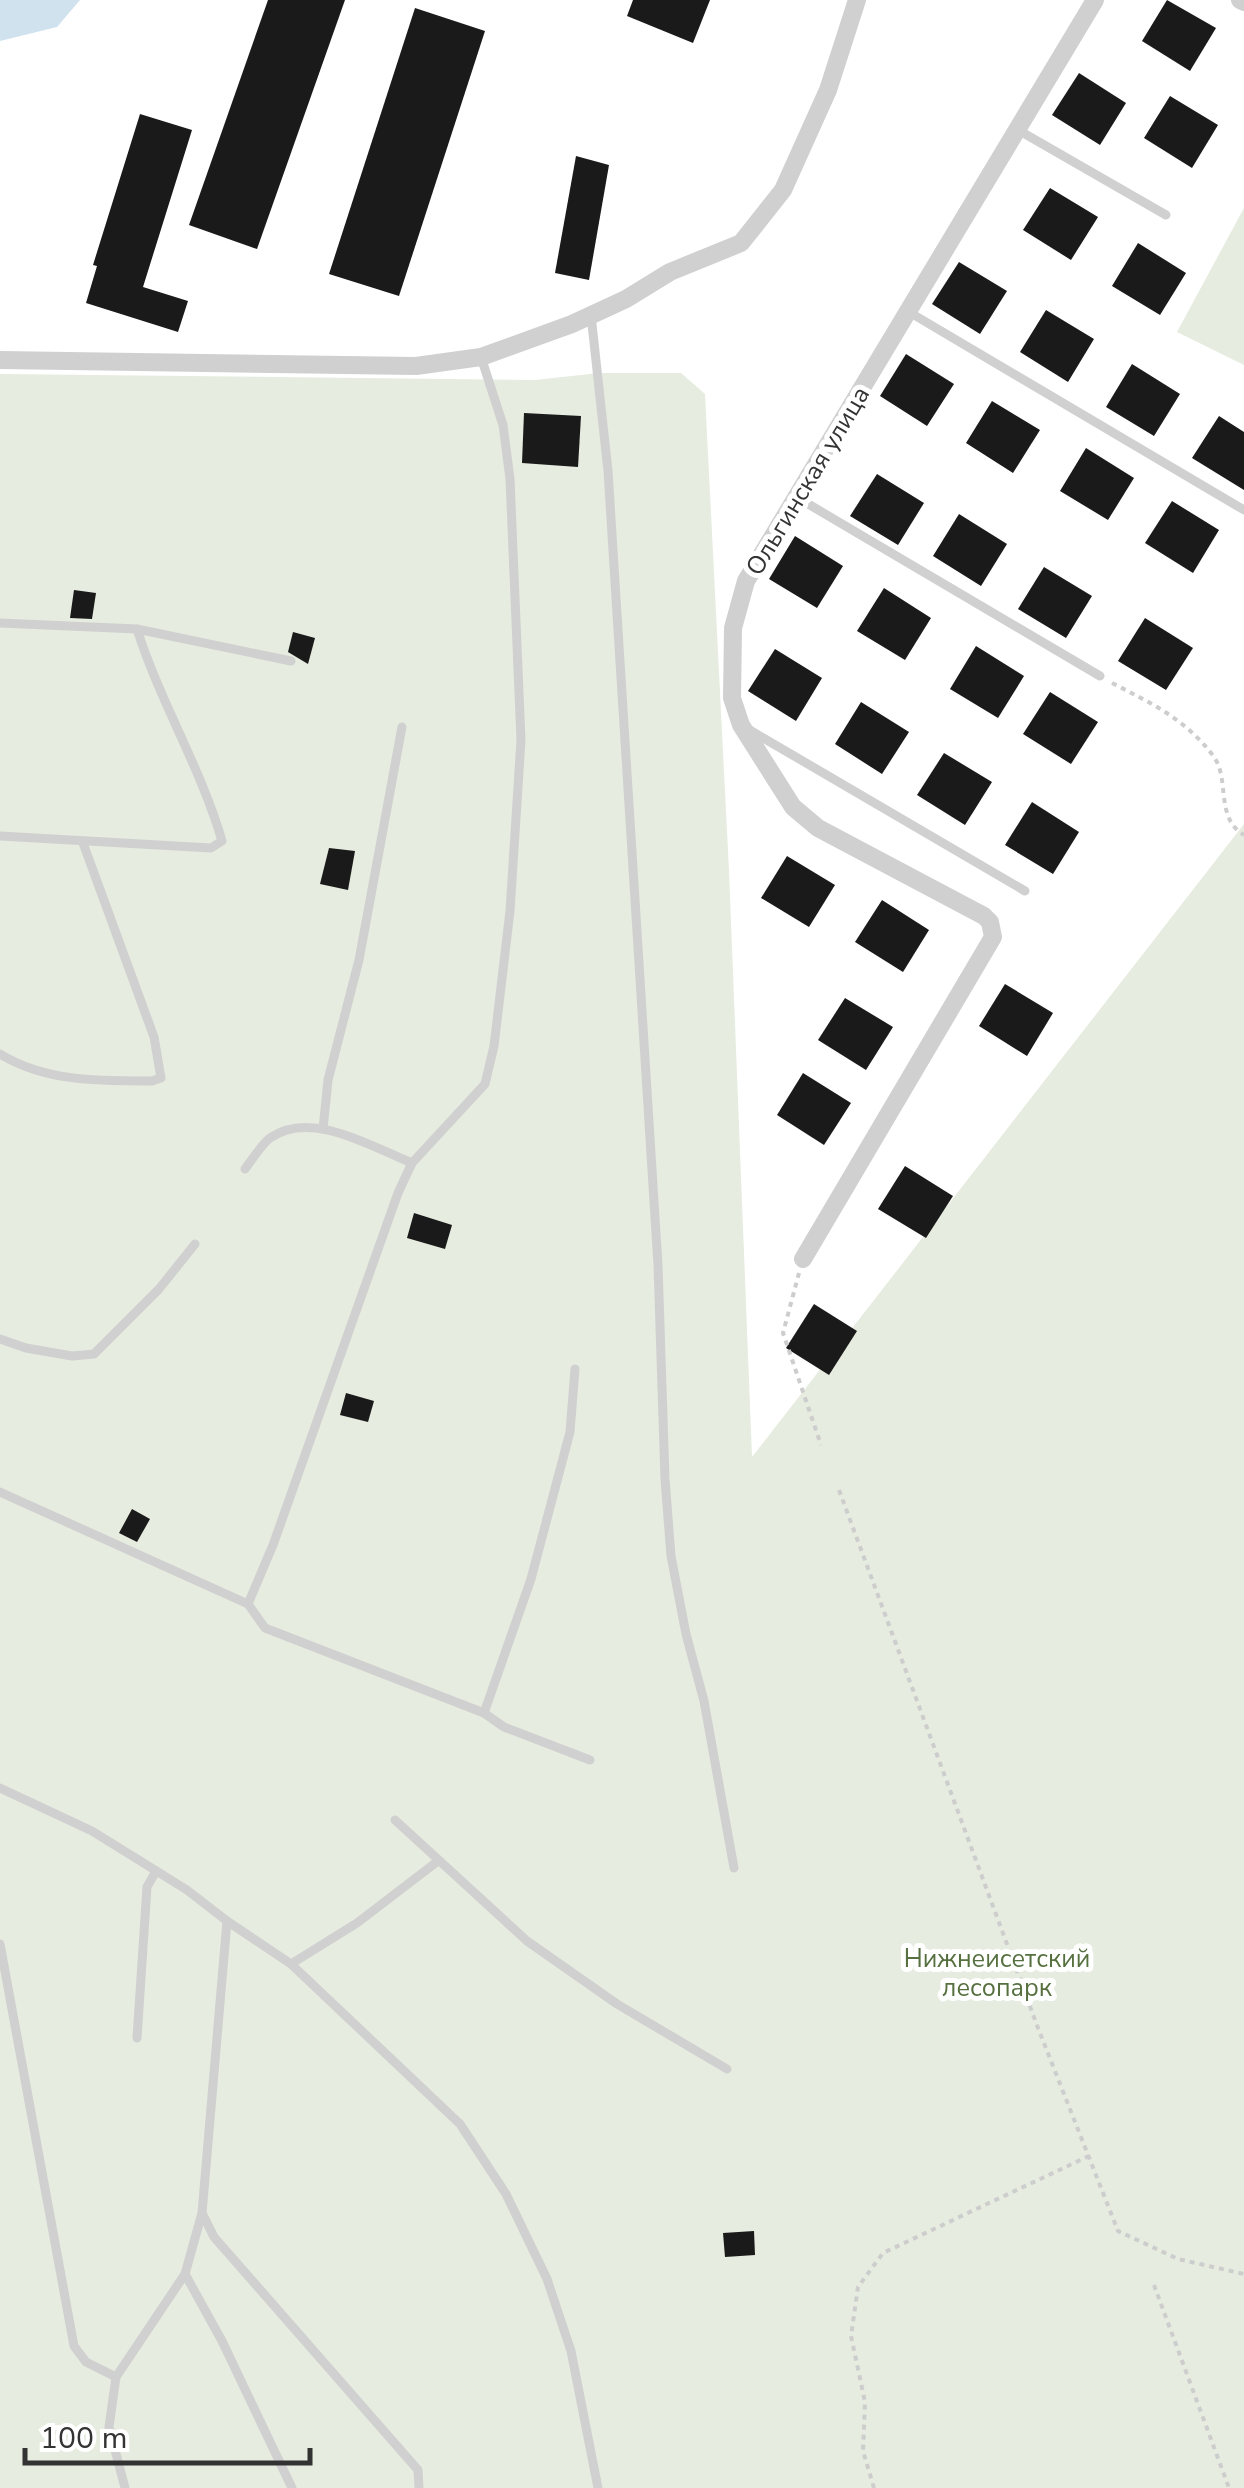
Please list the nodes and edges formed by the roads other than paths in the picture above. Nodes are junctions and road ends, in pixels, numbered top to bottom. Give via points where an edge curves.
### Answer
1 (857, 0) edge
2 (1095, 0) edge
3 (1018, 130) junction
4 (1166, 215) dead end
5 (909, 312) junction
6 (591, 315) junction
7 (481, 357) junction
8 (0, 360) edge
9 (798, 498) junction
10 (1244, 510) edge
11 (0, 623) edge
12 (138, 629) junction
13 (291, 661) dead end
14 (1100, 676) road end
15 (741, 725) junction
16 (402, 728) dead end
17 (0, 836) edge
18 (83, 843) junction
19 (1025, 891) dead end
20 (0, 1054) edge
21 (323, 1129) junction
22 (412, 1163) junction
23 (245, 1169) dead end
24 (195, 1244) dead end
25 (803, 1259) road end
26 (0, 1339) edge
27 (575, 1369) dead end
28 (0, 1492) edge
29 (248, 1604) junction
30 (484, 1712) junction
31 (590, 1760) dead end
32 (0, 1788) edge
33 (394, 1820) dead end
34 (438, 1861) junction
35 (734, 1868) dead end
36 (156, 1871) junction
37 (227, 1921) junction
38 (0, 1944) edge
39 (291, 1964) junction
40 (137, 2038) dead end
41 (727, 2069) dead end
42 (202, 2213) junction
43 (184, 2274) junction
44 (116, 2376) junction
45 (125, 2488) edge
46 (292, 2488) edge
47 (418, 2488) edge
48 (598, 2488) edge

1 - 6 street via 828,90 783,190 742,242
2 - 3 street, Ольгинская улица
3 - 4 lane
3 - 5 street, Ольгинская улица
5 - 9 street, Ольгинская улица
5 - 10 lane
6 - 7 street
6 - 35 lane via 608,471 671,1556
7 - 8 street via 416,366
7 - 22 lane via 503,425 510,479 521,740 510,912 486,1084
9 - 14 lane
9 - 15 street, Ольгинская улица via 746,581 736,614 732,698
11 - 12 lane
12 - 13 lane
12 - 18 lane via 222,841 210,848
15 - 19 lane
15 - 25 street, Ольгинская улица via 808,821 984,916 993,928
16 - 21 lane
17 - 18 lane
18 - 20 lane via 154,1037 161,1078 82,1081 19,1066
21 - 22 lane
21 - 23 lane via 305,1126 270,1138
22 - 29 lane
24 - 26 lane via 94,1354 72,1356
27 - 30 lane via 570,1432 531,1579
28 - 29 lane
29 - 30 lane via 265,1628
30 - 31 lane via 504,1727
32 - 36 lane via 92,1831
33 - 34 lane
34 - 39 lane
34 - 41 lane via 527,1941
36 - 37 lane
36 - 40 lane via 147,1887
37 - 39 lane
37 - 42 lane
38 - 44 lane via 74,2346 86,2362
39 - 48 lane via 460,2124 506,2194 572,2351
42 - 43 lane
42 - 47 lane via 214,2237 418,2470
43 - 44 lane
43 - 46 lane
44 - 45 lane via 109,2427

